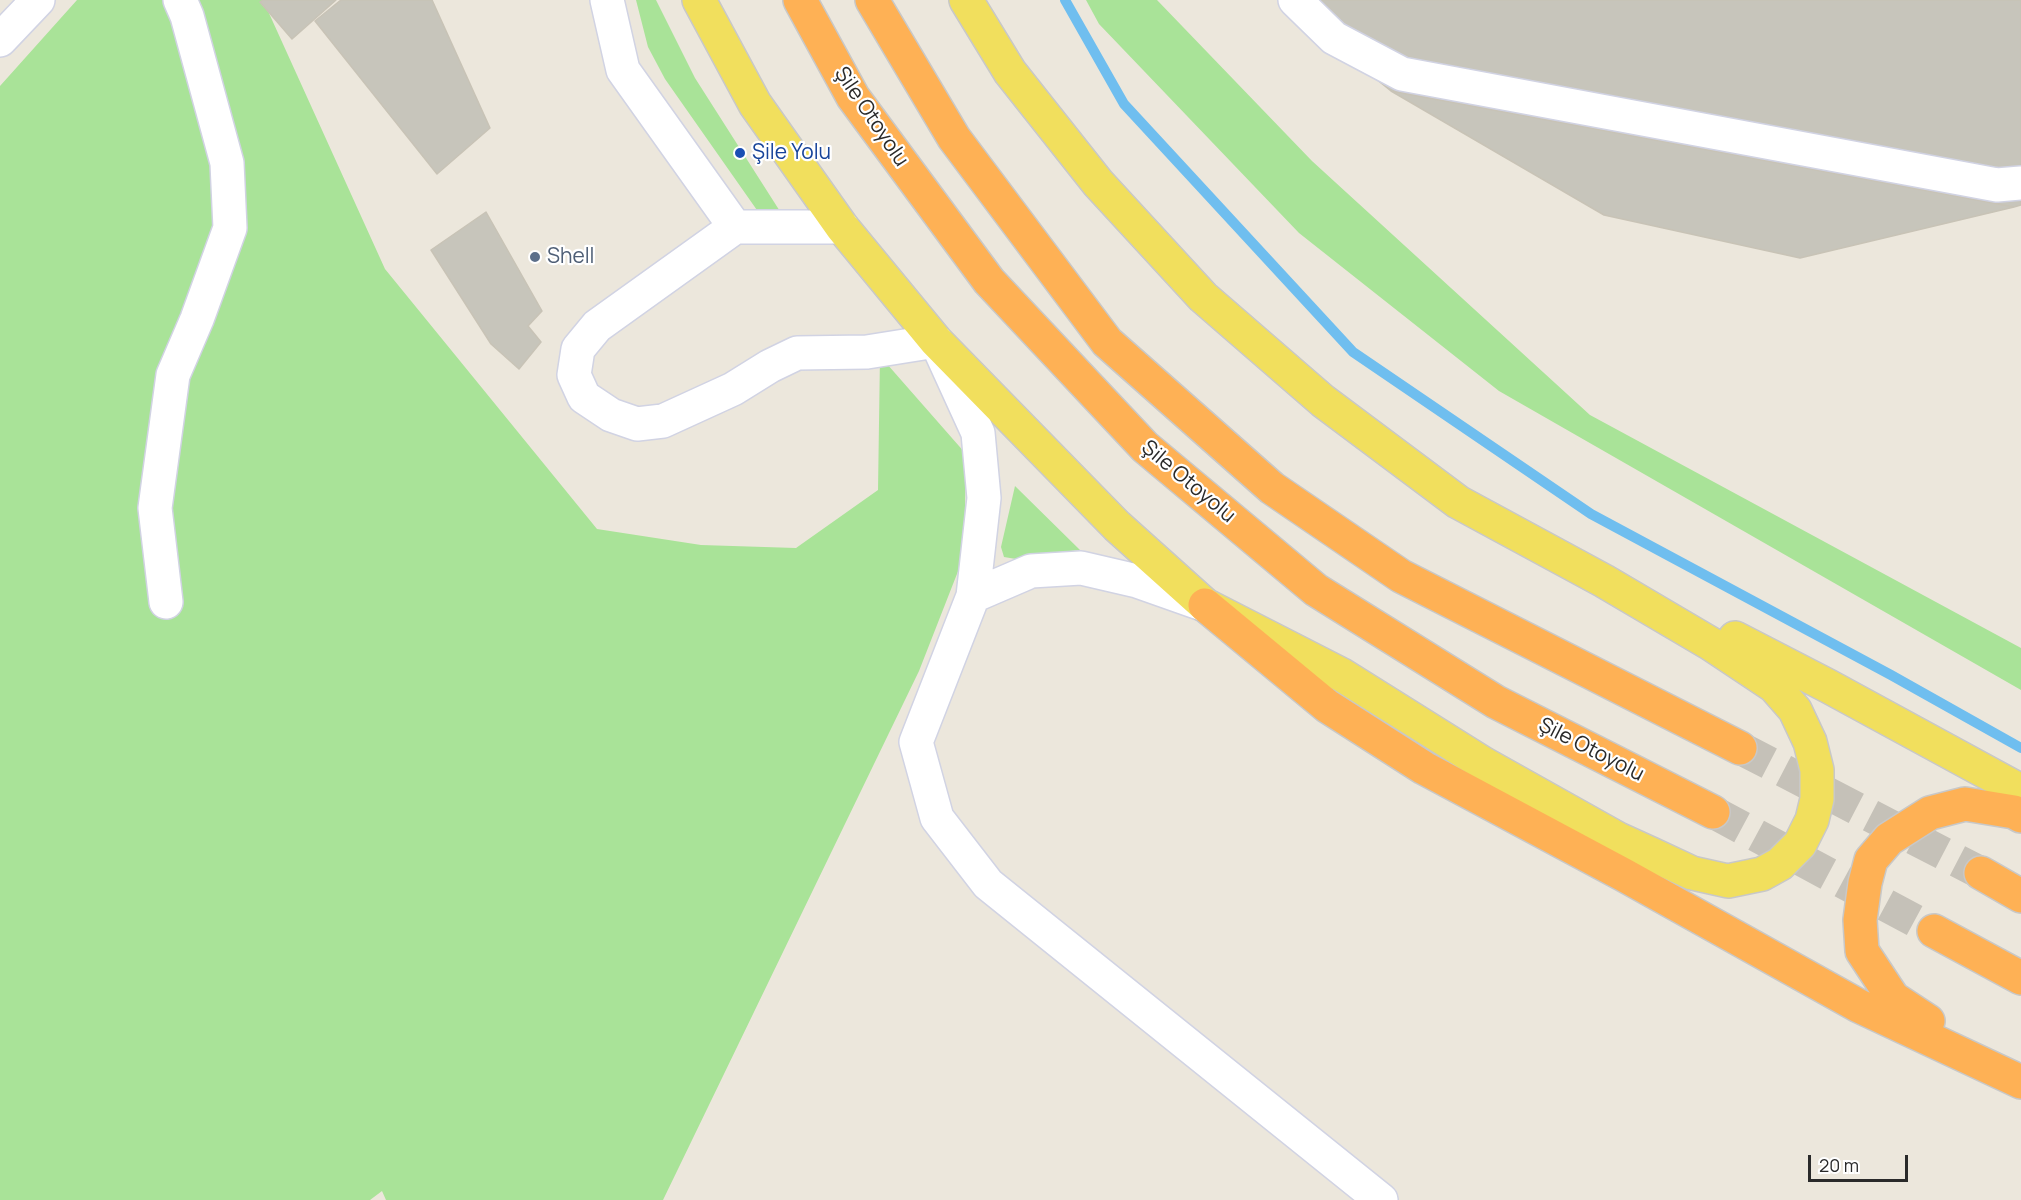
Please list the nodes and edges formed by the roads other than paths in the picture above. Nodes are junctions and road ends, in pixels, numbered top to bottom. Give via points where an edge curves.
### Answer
1 (38, 0) edge
2 (180, 0) edge
3 (607, 0) edge
4 (699, 0) edge
5 (800, 0) edge
6 (872, 0) edge
7 (966, 0) edge
8 (1295, 0) edge
9 (0, 40) edge
10 (2021, 183) edge
11 (735, 227) junction
12 (842, 227) junction
13 (936, 341) junction
14 (1604, 581) junction
15 (973, 596) junction
16 (166, 602) dead end
17 (1205, 604) junction
18 (1740, 748) tunnel mouth
19 (2021, 791) edge
20 (1713, 812) tunnel mouth
21 (2021, 816) edge
22 (1981, 873) tunnel mouth
23 (2021, 896) edge
24 (1934, 931) tunnel mouth
25 (2021, 978) edge
26 (2021, 1074) edge
27 (2021, 1082) edge
28 (1380, 1200) edge

1 - 9 street
2 - 16 street via 227,163 230,228 173,375 155,508
3 - 11 street via 622,70
4 - 12 main road via 754,104
5 - 20 highway, Şile Otoyolu via 853,97 989,281 1144,447 1316,590 1496,702
6 - 18 highway via 954,138 1107,342 1272,488 1401,576
7 - 14 main road via 1010,72 1098,183 1203,297 1323,401 1458,502
8 - 10 street via 1334,38 1402,74 1997,185
11 - 12 street
11 - 13 street via 597,326 579,349 574,375 584,397 611,415 638,424 663,421 715,398 797,353 867,352
12 - 13 main road
13 - 15 street via 978,433 984,498
13 - 17 main road via 1117,526
14 - 17 main road via 1721,650 1774,686 1795,710 1810,742 1817,770 1817,799 1800,844 1780,864 1762,874 1728,881 1692,873 1618,839 1484,764 1342,675
14 - 19 main road via 1721,631
15 - 17 street via 1031,571 1081,568 1137,581
15 - 28 street via 916,742 937,818 988,884
17 - 27 highway via 1327,706 1424,768 1859,1006
21 - 26 highway via 1965,804 1930,813 1889,839 1871,860 1860,921 1862,951 1893,998
22 - 23 highway
24 - 25 highway

